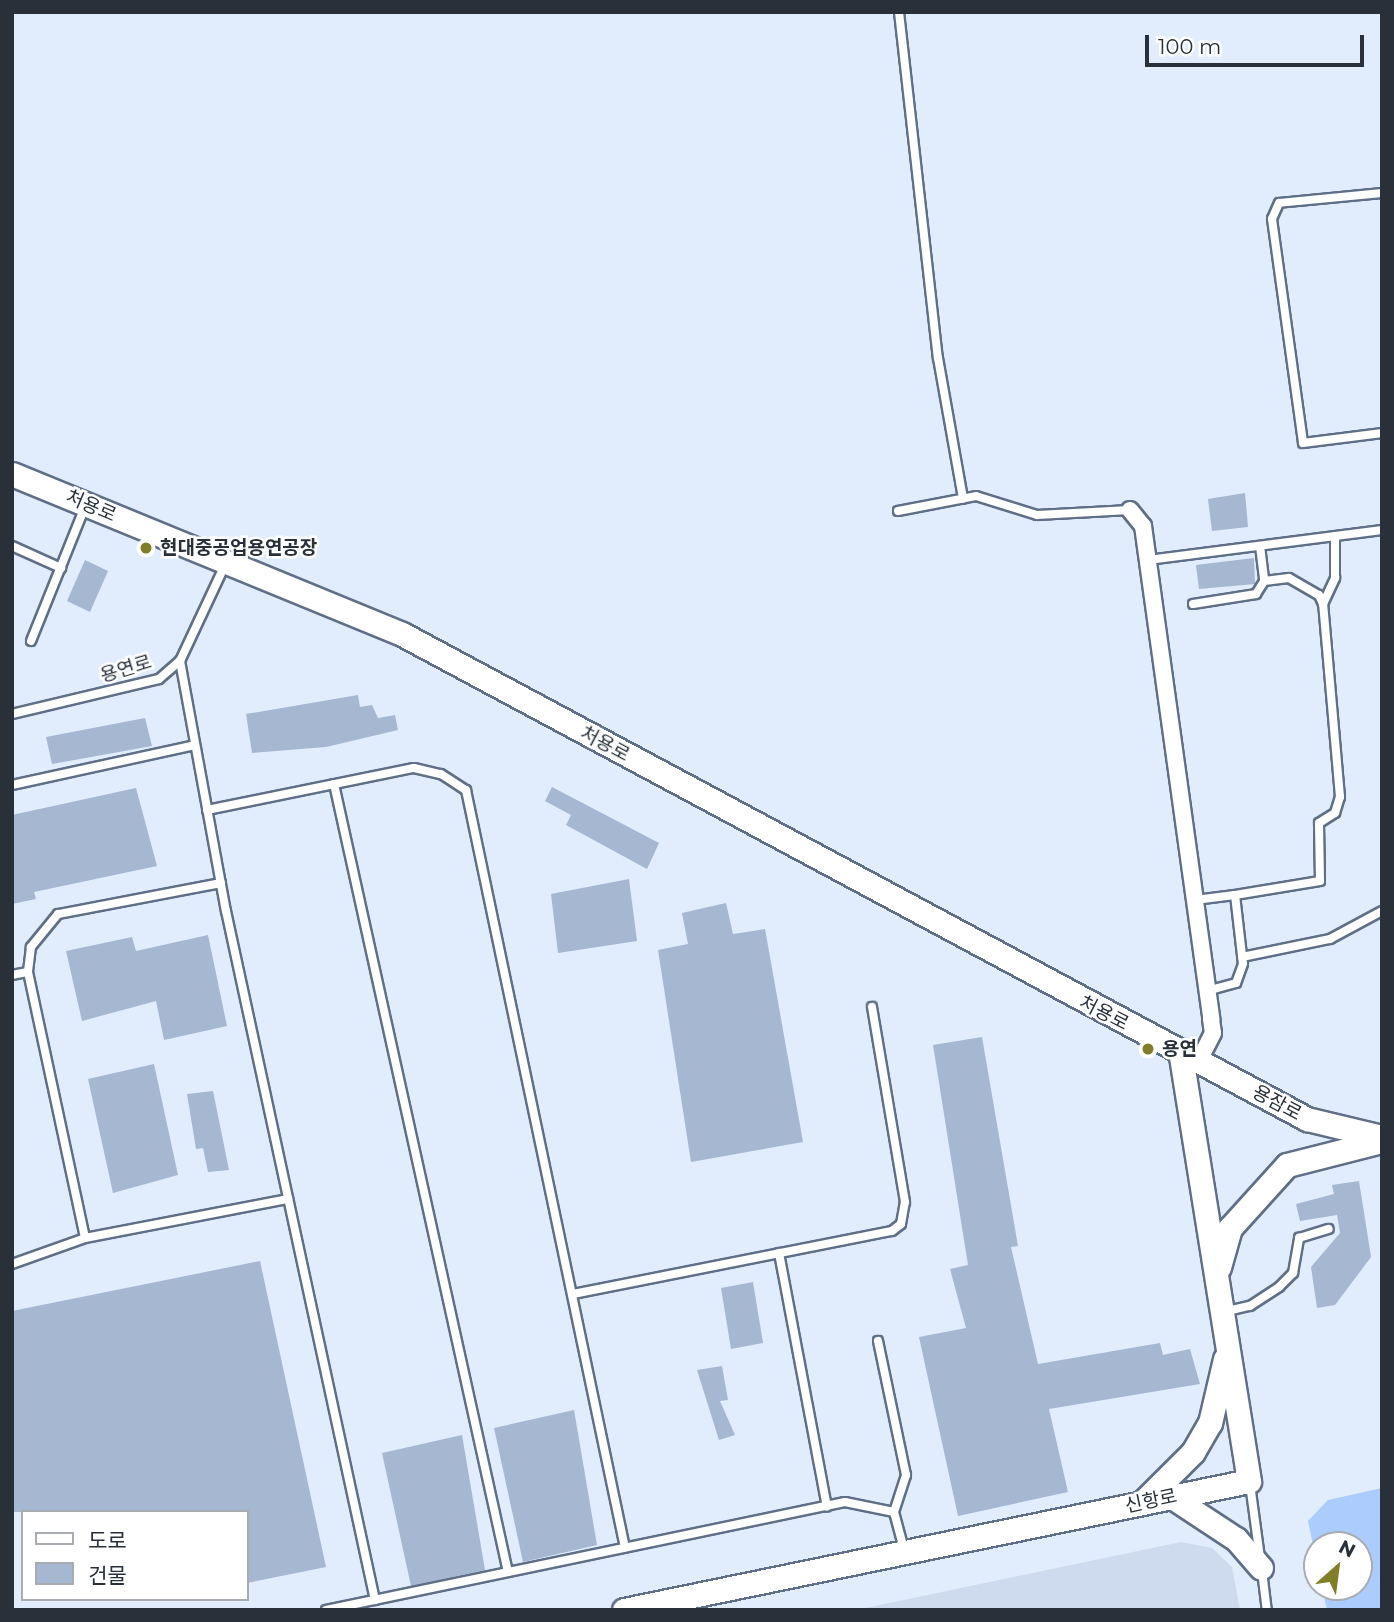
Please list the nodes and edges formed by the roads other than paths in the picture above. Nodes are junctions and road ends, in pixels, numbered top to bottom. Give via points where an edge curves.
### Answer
1 (899, 12) edge
2 (1382, 193) edge
3 (1382, 433) edge
4 (12, 474) edge
5 (963, 499) junction
6 (86, 505) junction
7 (1130, 510) joint
8 (898, 511) dead end
9 (1381, 530) edge
10 (1335, 536) junction
11 (12, 546) edge
12 (1260, 546) junction
13 (1148, 560) junction
14 (226, 562) junction
15 (61, 568) junction
16 (1264, 581) junction
17 (1193, 604) dead end
18 (1323, 604) junction
19 (31, 641) dead end
20 (180, 661) junction
21 (12, 715) edge
22 (195, 744) junction
23 (334, 784) junction
24 (12, 785) edge
25 (207, 810) junction
26 (221, 883) junction
27 (1235, 895) junction
28 (1195, 900) junction
29 (1382, 911) edge
30 (1242, 957) junction
31 (29, 972) junction
32 (12, 975) edge
33 (1207, 991) junction
34 (872, 1007) dead end
35 (1190, 1055) junction
36 (1382, 1139) edge
37 (288, 1199) junction
38 (1329, 1229) dead end
39 (85, 1238) junction
40 (779, 1253) junction
41 (12, 1264) edge
42 (1217, 1273) junction
43 (573, 1294) junction
44 (1223, 1311) junction
45 (878, 1341) dead end
46 (1228, 1346) junction
47 (1249, 1481) junction
48 (1172, 1497) junction
49 (1143, 1503) junction
50 (827, 1506) junction
51 (894, 1512) junction
52 (625, 1548) junction
53 (905, 1552) junction
54 (1261, 1568) junction
55 (508, 1573) junction
56 (376, 1600) junction
57 (326, 1610) edge
58 (625, 1610) edge
59 (1267, 1610) edge

1 - 5 lane via 937,358
2 - 3 lane via 1279,203 1272,219 1303,443
4 - 6 street, 처용로
5 - 7 lane via 976,496 1037,515
5 - 8 lane
6 - 14 street, 처용로
6 - 15 lane
7 - 13 street via 1143,526
9 - 10 lane
10 - 12 lane
10 - 18 lane via 1335,578
11 - 15 lane
12 - 13 lane
12 - 16 lane
13 - 28 street
14 - 20 lane, 용연로
14 - 35 street, 처용로 via 402,634
15 - 19 lane
16 - 17 lane via 1256,594
16 - 18 lane via 1289,578 1319,595
18 - 27 lane via 1340,797 1335,813 1319,823 1320,881
20 - 21 lane, 용연로 via 159,679
20 - 22 lane
22 - 24 lane
22 - 25 lane
23 - 25 lane
23 - 43 lane via 423,769 456,781 472,801
23 - 55 lane
25 - 26 lane
26 - 31 lane via 58,914 31,947
26 - 37 lane
27 - 28 lane
27 - 30 lane
28 - 33 street
29 - 30 lane via 1330,939
30 - 33 lane via 1236,983
31 - 32 lane
31 - 39 lane
33 - 35 street via 1213,1033
34 - 40 lane via 905,1202 901,1224
35 - 36 street, 용잠로 via 1307,1119
35 - 42 street
36 - 42 street via 1287,1165 1230,1228
37 - 39 lane
37 - 56 lane
38 - 44 lane via 1299,1238 1293,1273 1271,1293
39 - 41 lane
40 - 43 lane
40 - 50 lane
42 - 44 street
43 - 52 lane
44 - 46 street
45 - 51 lane via 906,1475
46 - 47 street
46 - 49 street via 1210,1423 1193,1452
47 - 48 street, 신항로
47 - 54 lane
48 - 49 street, 신항로
48 - 54 street via 1236,1539
49 - 53 street, 신항로
50 - 51 lane via 845,1502
50 - 52 lane
51 - 53 lane
52 - 55 lane
53 - 58 street, 신항로
54 - 59 lane
55 - 56 lane
56 - 57 lane

